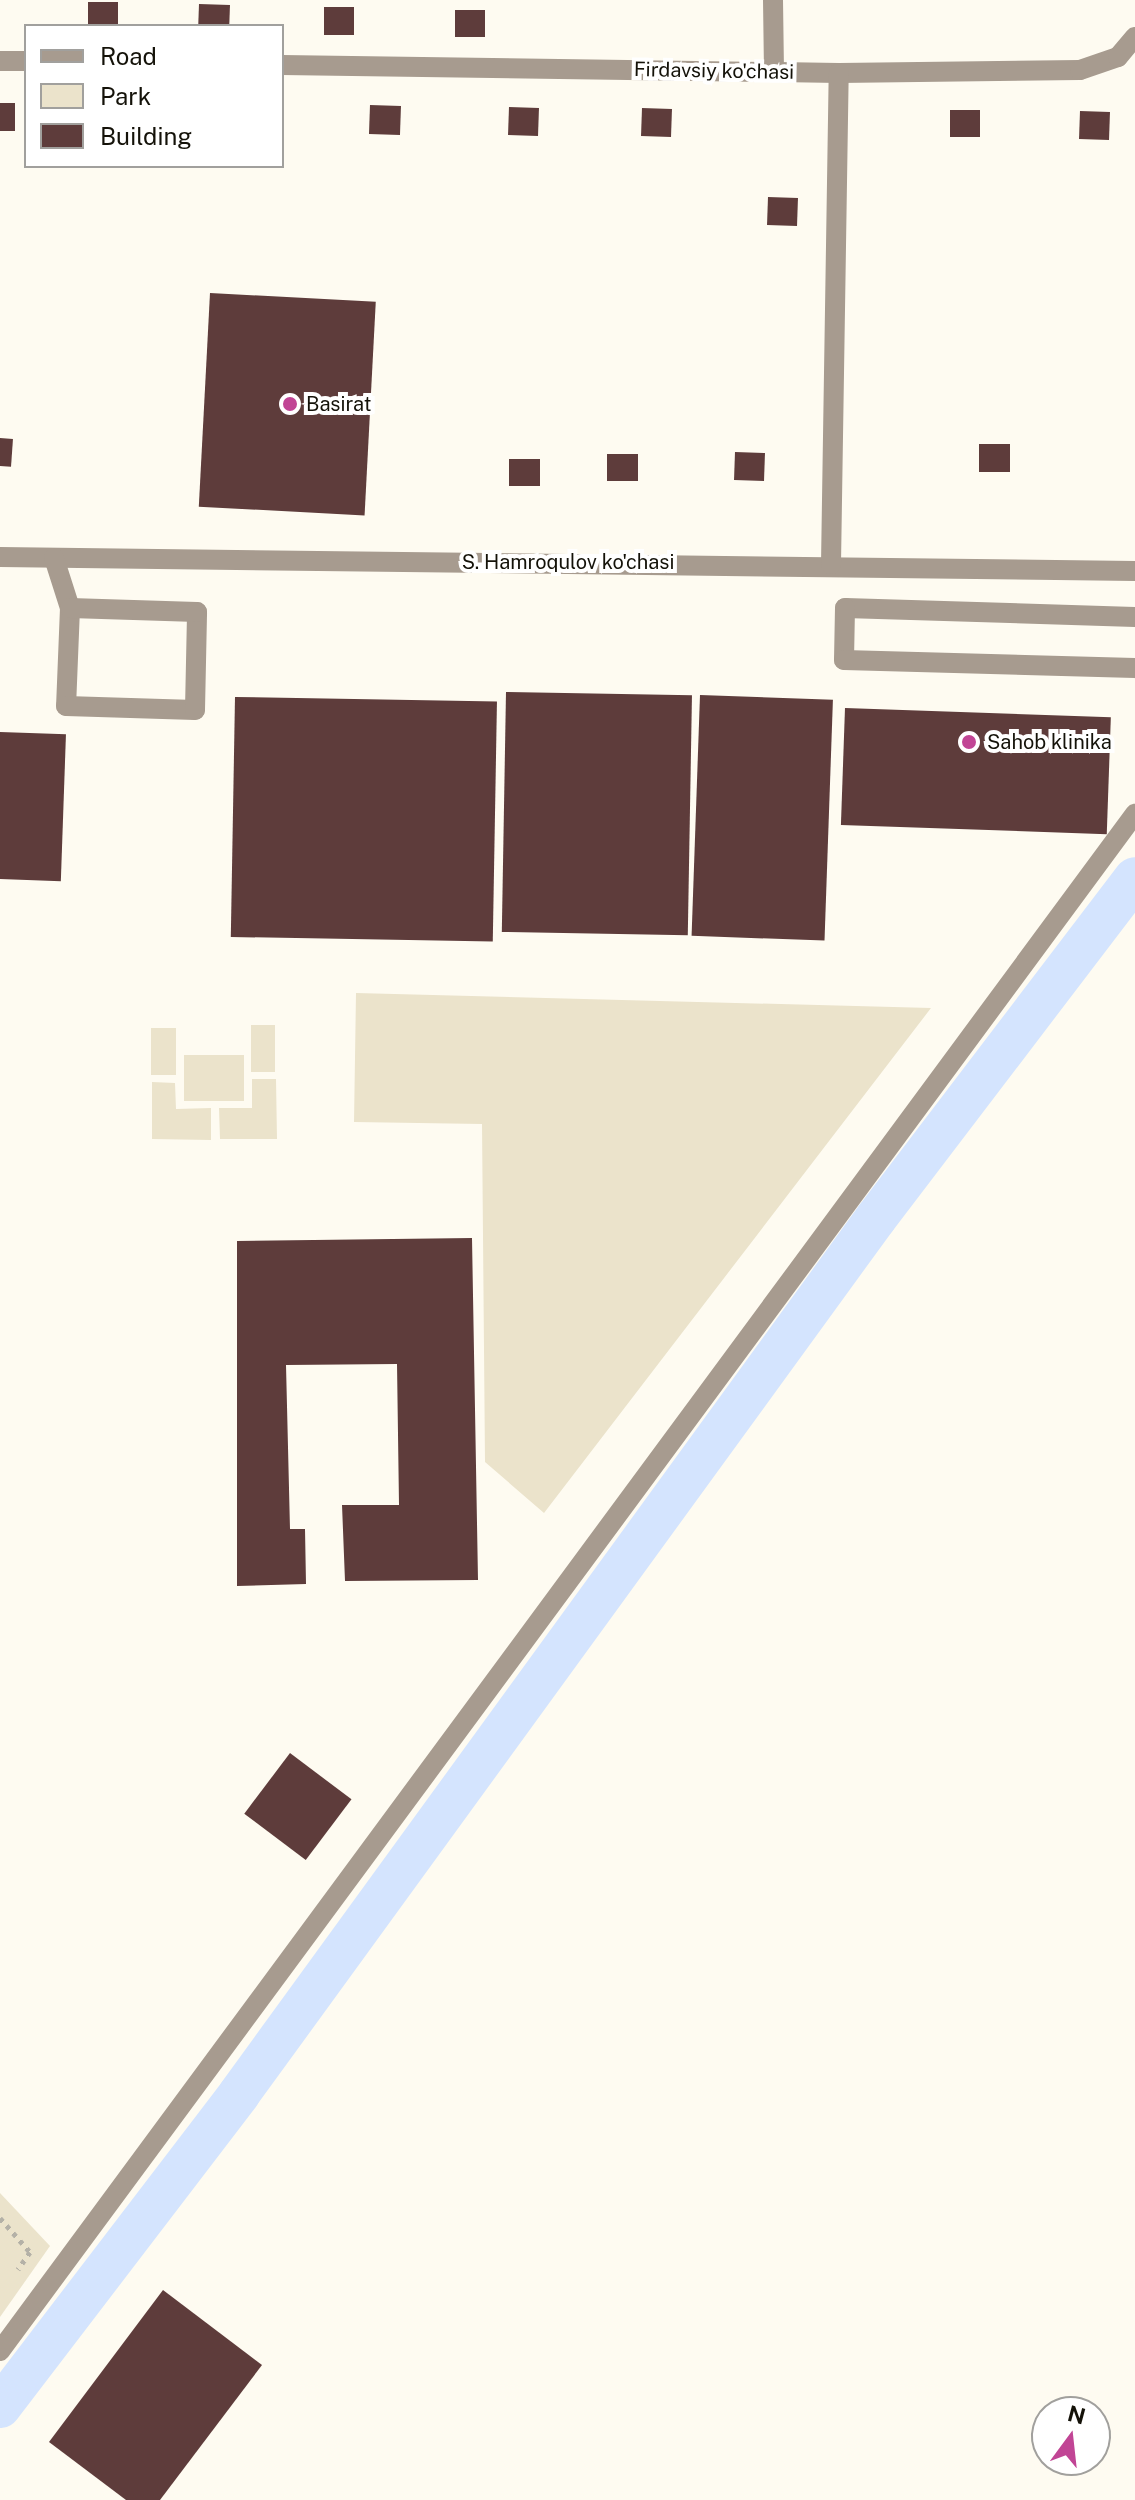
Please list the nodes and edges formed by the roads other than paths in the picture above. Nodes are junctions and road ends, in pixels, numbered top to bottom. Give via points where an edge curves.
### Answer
1 (773, 0) edge
2 (1135, 37) edge
3 (0, 61) edge
4 (24, 61) edge
5 (284, 65) edge
6 (774, 72) junction
7 (839, 73) junction
8 (0, 557) edge
9 (54, 558) junction
10 (831, 564) junction
11 (1135, 571) edge
12 (70, 608) junction
13 (1135, 617) edge
14 (1135, 668) edge
15 (1135, 814) edge
16 (0, 2351) edge

1 - 6 street
2 - 7 street, Firdavsiy ko'chasi via 1118,57 1080,70
3 - 4 street
5 - 6 street, Firdavsiy ko'chasi
6 - 7 street, Firdavsiy ko'chasi
7 - 10 street
8 - 9 street, S. Hamroqulov ko'chasi
9 - 10 street, S. Hamroqulov ko'chasi
9 - 12 street
10 - 11 street, S. Hamroqulov ko'chasi
12 - 12 street via 66,706 195,710 197,612
13 - 14 street via 845,608 844,660
15 - 16 street

